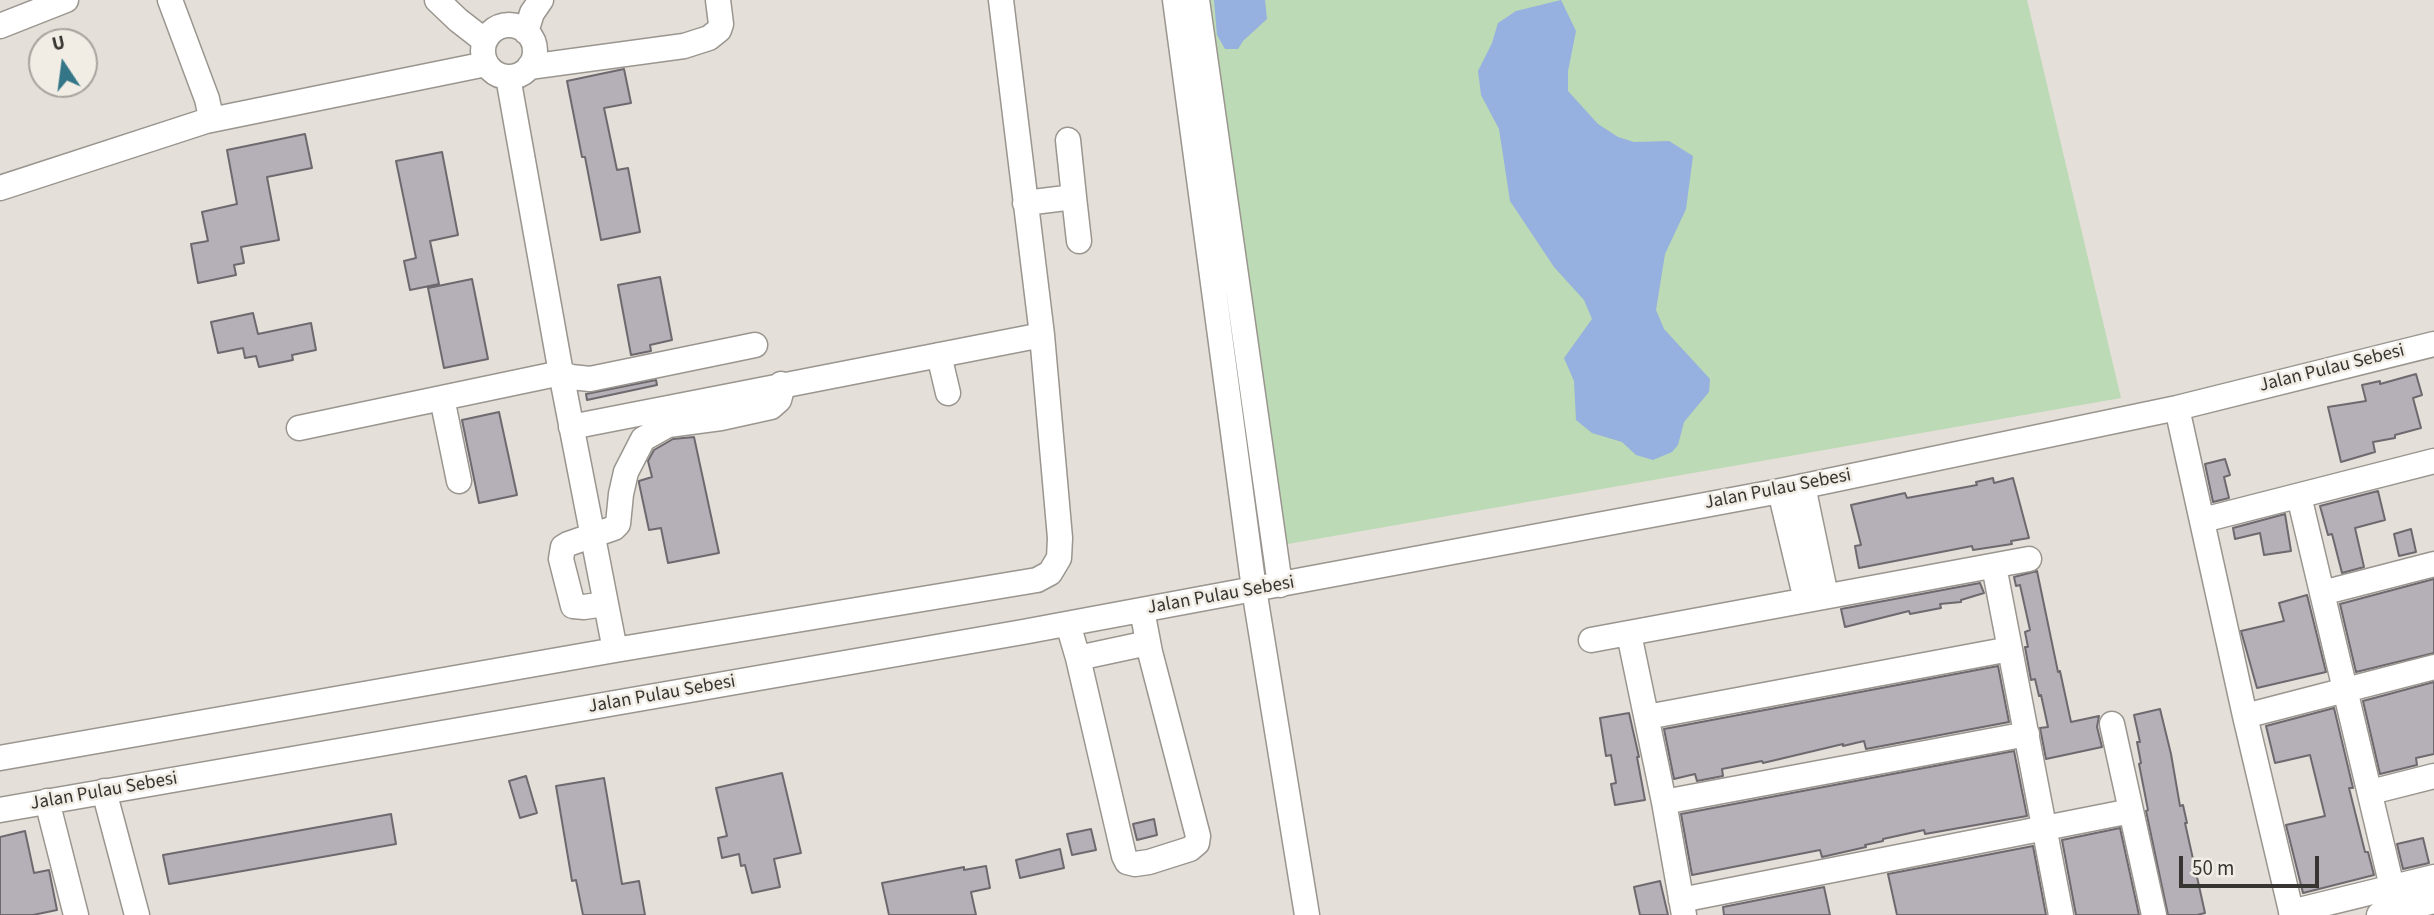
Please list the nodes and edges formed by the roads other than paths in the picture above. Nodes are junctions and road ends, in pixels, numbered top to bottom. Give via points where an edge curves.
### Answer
1 (66, 0) edge
2 (170, 0) edge
3 (437, 0) edge
4 (541, 0) edge
5 (718, 0) edge
6 (1001, 0) edge
7 (1174, 0) edge
8 (1197, 0) edge
9 (0, 26) edge
10 (526, 32) junction
11 (485, 53) junction
12 (518, 72) junction
13 (206, 121) junction
14 (1068, 140) dead end
15 (0, 188) edge
16 (1074, 197) junction
17 (1025, 203) junction
18 (1079, 241) dead end
19 (1042, 335) junction
20 (2434, 344) edge
21 (755, 345) dead end
22 (939, 355) junction
23 (561, 373) junction
24 (947, 393) dead end
25 (442, 398) junction
26 (720, 407) junction
27 (2177, 408) junction
28 (571, 426) junction
29 (299, 428) dead end
30 (2434, 461) edge
31 (459, 481) dead end
32 (1791, 488) junction
33 (2299, 496) junction
34 (2203, 520) junction
35 (594, 536) junction
36 (2029, 559) dead end
37 (2434, 564) edge
38 (1994, 566) junction
39 (1280, 585) junction
40 (1254, 589) junction
41 (2322, 593) junction
42 (1816, 598) junction
43 (606, 604) junction
44 (1142, 610) junction
45 (1068, 624) junction
46 (1629, 634) junction
47 (1591, 640) dead end
48 (1148, 643) junction
49 (2010, 649) junction
50 (615, 650) junction
51 (1079, 658) junction
52 (2434, 667) edge
53 (2346, 690) junction
54 (2245, 716) junction
55 (1647, 717) junction
56 (2112, 724) dead end
57 (2027, 734) junction
58 (0, 758) edge
59 (2434, 776) edge
60 (104, 792) junction
61 (2371, 792) junction
62 (47, 802) junction
63 (1664, 802) junction
64 (0, 810) edge
65 (2131, 810) junction
66 (2045, 827) junction
67 (2434, 877) edge
68 (2392, 887) junction
69 (2434, 901) edge
70 (1682, 908) edge
71 (2292, 913) edge
72 (76, 915) edge
73 (137, 915) edge
74 (1307, 915) edge
75 (2062, 915) edge
76 (2154, 915) edge
77 (2379, 915) edge

1 - 9 street
2 - 13 street via 207,99 210,113
3 - 11 street
4 - 10 street
5 - 12 street via 721,24 709,38
6 - 17 street
7 - 40 street
8 - 39 street
10 - 11 street via 504,26 492,31
10 - 12 street via 534,56
11 - 12 street via 499,75
11 - 13 street
12 - 23 street
13 - 15 street
14 - 16 street
16 - 17 street
16 - 18 street
17 - 19 street
19 - 22 street
19 - 50 street via 1060,538 1059,558 1050,573 1037,580
20 - 27 street, Jalan Pulau Sebesi
21 - 23 street via 590,379
22 - 24 street
22 - 26 street via 781,384
23 - 25 street
23 - 28 street
25 - 29 street
25 - 31 street
26 - 28 street
26 - 35 street via 643,439 626,472 618,524
27 - 32 street, Jalan Pulau Sebesi
27 - 34 street
28 - 35 street
30 - 33 street
32 - 39 street, Jalan Pulau Sebesi
32 - 42 street
33 - 34 street
33 - 41 street
34 - 54 street
35 - 43 street
35 - 43 street via 563,547 561,559 573,606
36 - 38 street
37 - 41 street
38 - 42 street
38 - 49 street
39 - 40 street, Jalan Pulau Sebesi
40 - 44 street, Jalan Pulau Sebesi
40 - 74 street
41 - 53 street
42 - 46 street
43 - 50 street
44 - 45 street, Jalan Pulau Sebesi
44 - 48 street
45 - 51 street
45 - 60 street, Jalan Pulau Sebesi
46 - 47 street
46 - 55 street
48 - 51 street
48 - 51 street via 1198,836 1190,849 1149,862 1135,864 1124,856
49 - 55 street
49 - 57 street
50 - 58 street
52 - 53 street
53 - 54 street
53 - 61 street
54 - 71 street
55 - 63 street
56 - 65 street
57 - 63 street
57 - 66 street
59 - 61 street
60 - 62 street, Jalan Pulau Sebesi
60 - 73 street
61 - 68 street
62 - 64 street, Jalan Pulau Sebesi
62 - 72 street
63 - 70 street
65 - 66 street
65 - 76 street
66 - 70 street
66 - 75 street
67 - 68 street
68 - 71 street
69 - 77 street

